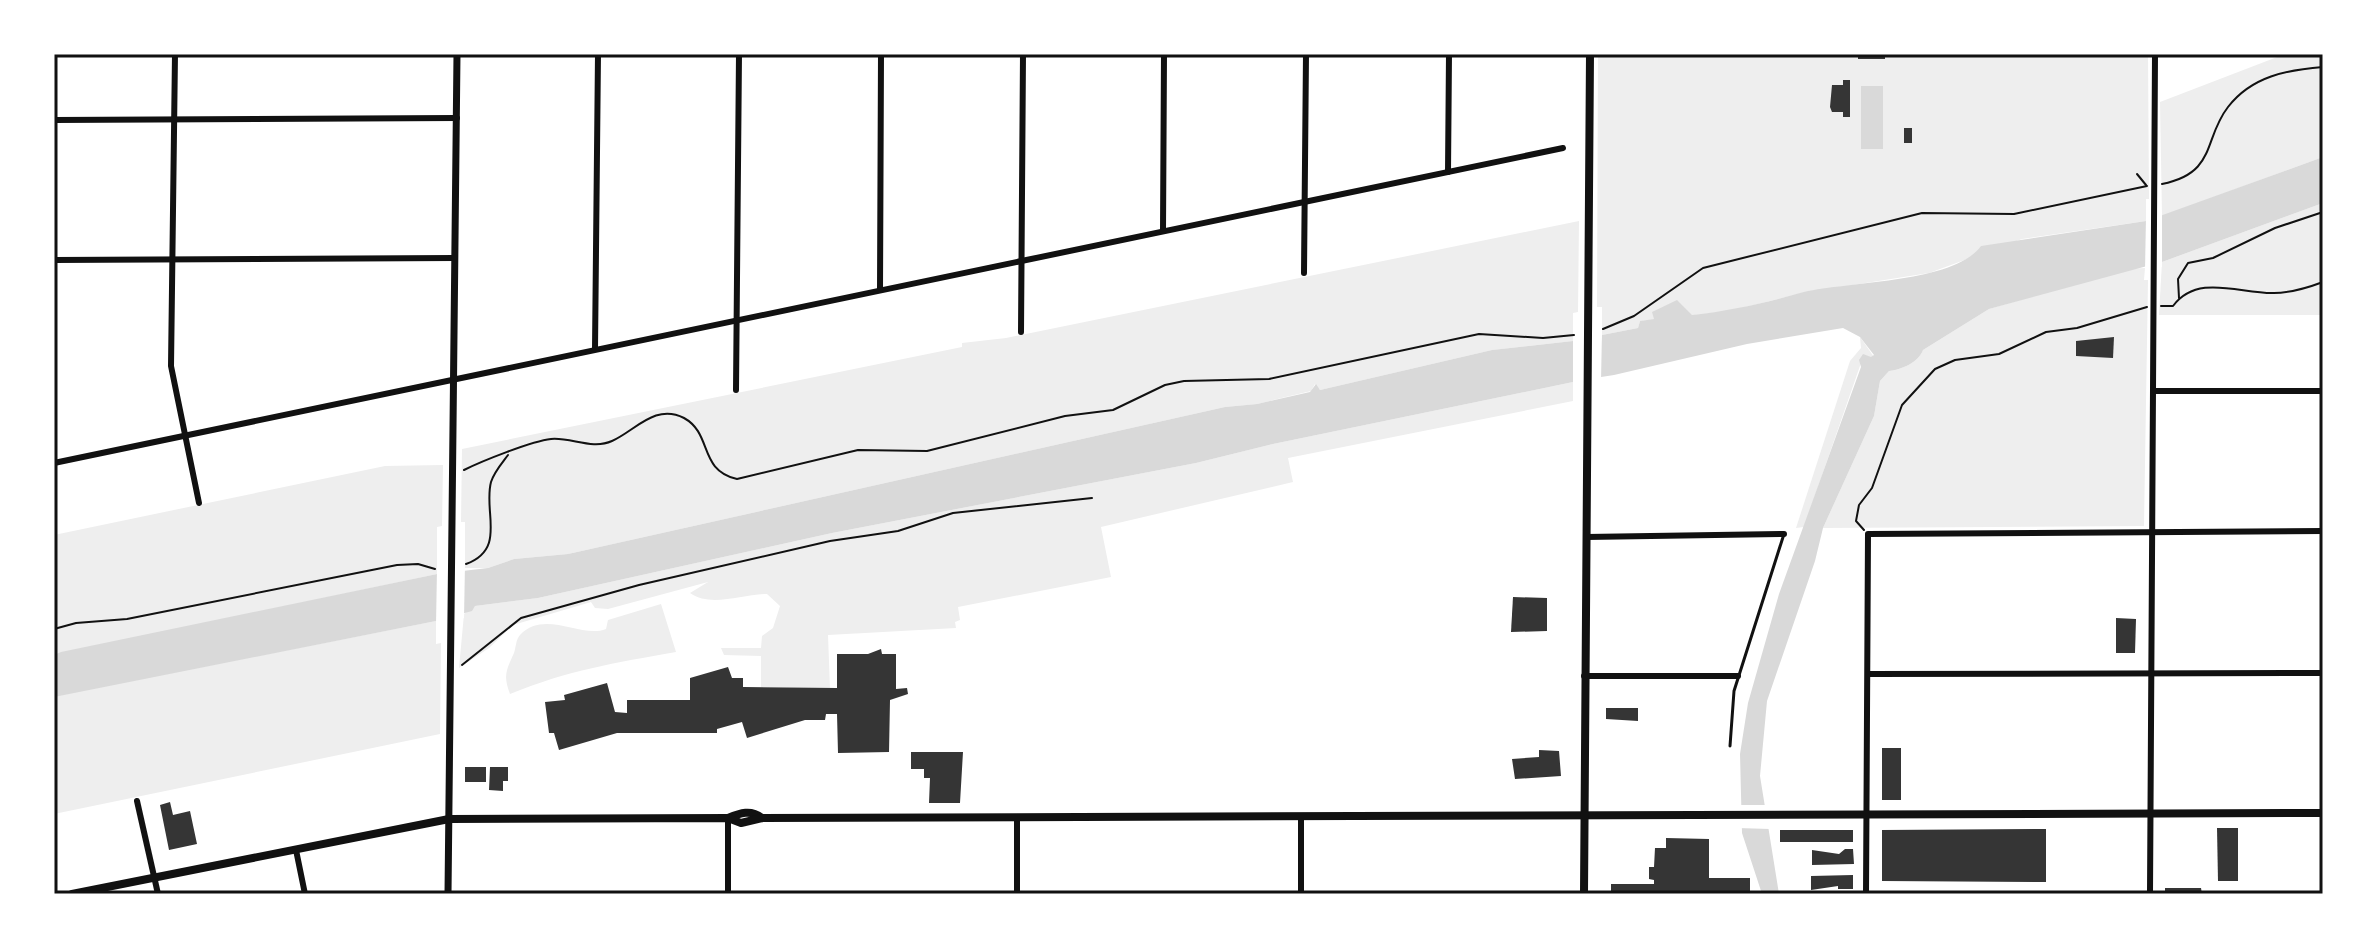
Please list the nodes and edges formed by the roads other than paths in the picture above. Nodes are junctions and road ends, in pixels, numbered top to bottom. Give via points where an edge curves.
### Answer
1 (175, 54) edge
2 (457, 54) edge
3 (598, 54) edge
4 (739, 54) edge
5 (881, 54) edge
6 (1023, 54) edge
7 (1164, 54) edge
8 (1306, 54) edge
9 (1449, 54) edge
10 (1590, 54) edge
11 (2155, 54) edge
12 (457, 118) junction
13 (174, 119) junction
14 (54, 120) edge
15 (1563, 148) dead end
16 (1448, 172) junction
17 (1305, 203) junction
18 (1163, 230) junction
19 (455, 258) junction
20 (54, 260) edge
21 (172, 260) junction
22 (1022, 261) junction
23 (1304, 273) dead end
24 (880, 290) junction
25 (737, 320) junction
26 (1021, 332) dead end
27 (595, 349) junction
28 (453, 379) junction
29 (736, 390) dead end
30 (2154, 391) junction
31 (2323, 391) edge
32 (185, 435) junction
33 (54, 463) edge
34 (199, 503) dead end
35 (2323, 531) edge
36 (2153, 532) junction
37 (1784, 534) joint
38 (1586, 537) junction
39 (2151, 673) junction
40 (2323, 673) edge
41 (1868, 674) junction
42 (1584, 676) junction
43 (1738, 676) junction
44 (1730, 746) dead end
45 (137, 801) dead end
46 (2323, 813) edge
47 (2150, 814) junction
48 (1867, 816) junction
49 (728, 818) junction
50 (1301, 818) junction
51 (1584, 818) junction
52 (449, 819) junction
53 (1017, 819) junction
54 (296, 850) junction
55 (154, 877) junction
56 (72, 894) edge
57 (158, 894) edge
58 (305, 894) edge
59 (448, 894) edge
60 (728, 894) edge
61 (1017, 894) edge
62 (1301, 894) edge
63 (1584, 894) edge
64 (1866, 894) edge
65 (2150, 894) edge

1 - 13 street
2 - 12 street
3 - 27 street
4 - 25 street
5 - 24 street
6 - 22 street
7 - 18 street
8 - 17 street
9 - 16 street
10 - 38 main road
11 - 30 street
12 - 13 street
12 - 19 street
13 - 14 street
13 - 21 street
15 - 16 street
16 - 17 street
17 - 18 street
17 - 23 street
18 - 22 street
19 - 21 street
19 - 28 street
20 - 21 street
21 - 32 street via 171,366
22 - 24 street
22 - 26 street
24 - 25 street
25 - 27 street
25 - 29 street
27 - 28 street
28 - 32 street
28 - 52 street
30 - 31 street
30 - 36 street
32 - 33 street
32 - 34 street
35 - 36 street
36 - 39 street
36 - 41 street via 1868,534
37 - 38 street
37 - 43 lane
38 - 42 main road
39 - 40 street
39 - 41 street
39 - 47 street
41 - 48 street
42 - 43 street
42 - 51 main road
43 - 44 lane
45 - 55 street
46 - 47 main road
47 - 48 main road
47 - 65 street
48 - 51 main road
48 - 64 street
49 - 52 main road
49 - 53 main road via 741,812 762,818
49 - 60 street
50 - 51 main road
50 - 53 main road
50 - 62 street
51 - 63 main road
52 - 54 main road
52 - 59 street
53 - 61 street
54 - 55 main road
54 - 58 street
55 - 56 main road
55 - 57 street

